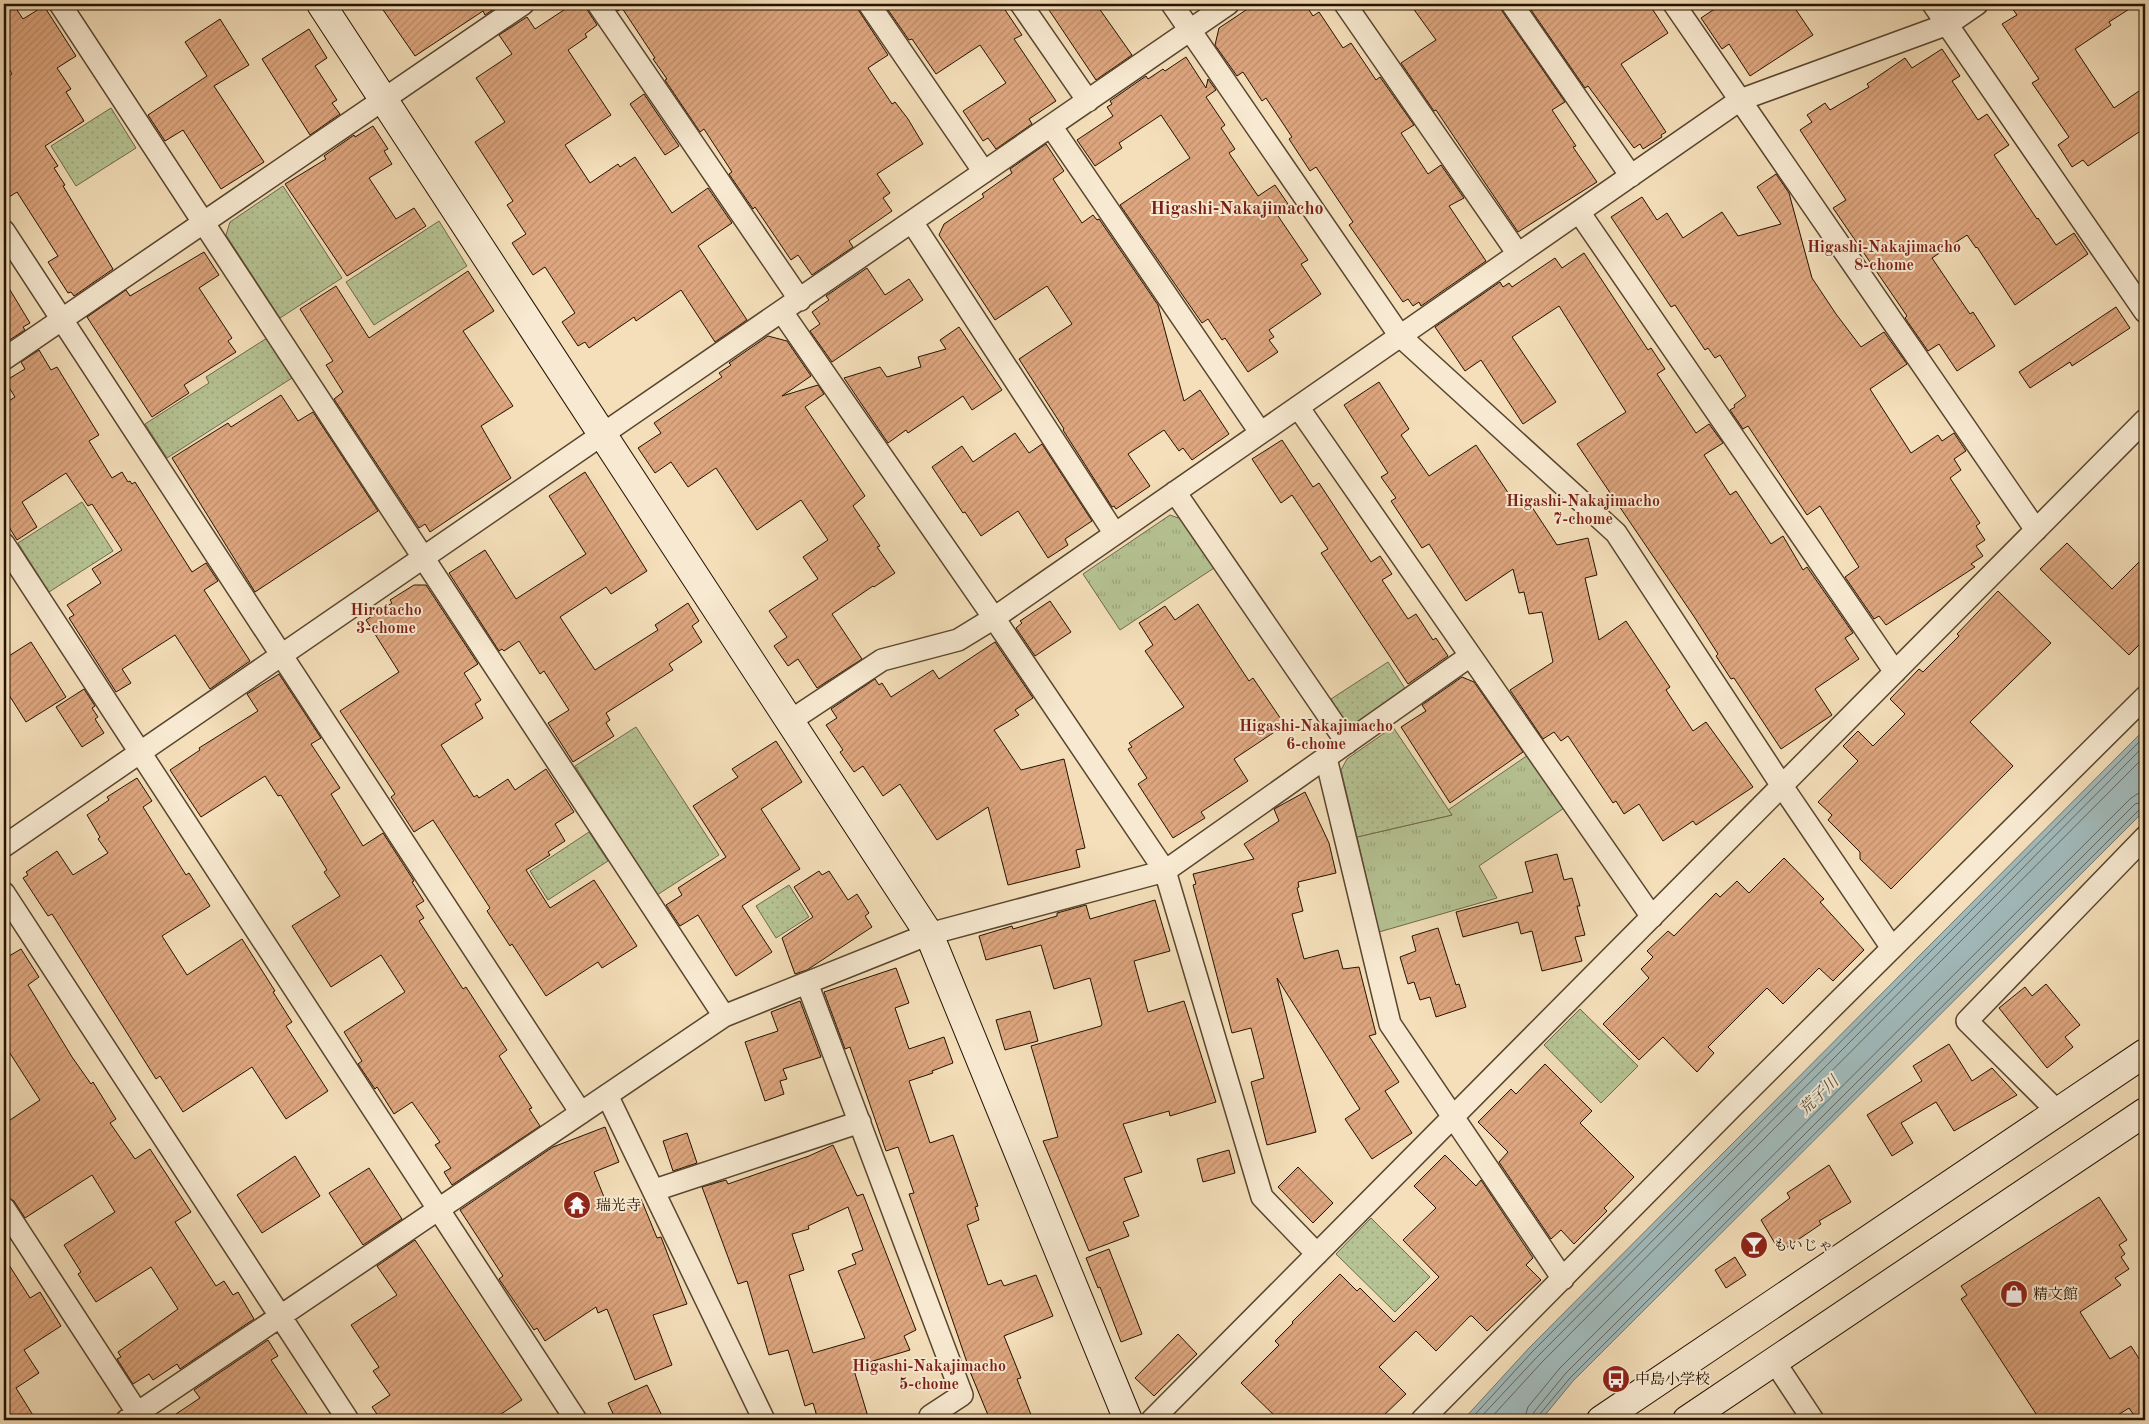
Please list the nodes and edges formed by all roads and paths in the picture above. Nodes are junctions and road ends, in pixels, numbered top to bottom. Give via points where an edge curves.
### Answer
1 (60, 4) edge
2 (321, 4) edge
3 (523, 4) edge
4 (598, 4) edge
5 (869, 4) edge
6 (1020, 4) edge
7 (1172, 4) edge
8 (1228, 4) edge
9 (1345, 4) edge
10 (1512, 4) edge
11 (1674, 4) edge
12 (1933, 4) edge
13 (1977, 4) edge
14 (1948, 24) junction
15 (1190, 30) junction
16 (384, 100) junction
17 (1740, 100) junction
18 (1088, 101) junction
19 (1051, 126) junction
20 (984, 172) junction
21 (1631, 176) junction
22 (1579, 212) junction
23 (912, 222) junction
24 (204, 223) junction
25 (4, 231) edge
26 (1518, 254) junction
27 (800, 300) junction
28 (782, 312) junction
29 (2145, 312) edge
30 (62, 319) junction
31 (1400, 336) junction
32 (4, 359) edge
33 (1298, 407) junction
34 (2145, 420) edge
35 (1260, 432) junction
36 (603, 435) junction
37 (1175, 492) junction
38 (2036, 530) junction
39 (1115, 534) junction
40 (4, 544) edge
41 (424, 558) junction
42 (994, 618) junction
43 (282, 656) junction
44 (1470, 656) junction
45 (1895, 672) junction
46 (2145, 697) edge
47 (790, 721) junction
48 (1347, 743) junction
49 (140, 753) junction
50 (1326, 758) junction
51 (1782, 786) junction
52 (2145, 837) edge
53 (4, 846) edge
54 (1165, 870) junction
55 (4, 894) edge
56 (1652, 917) junction
57 (929, 934) junction
58 (1892, 948) junction
59 (807, 983) junction
60 (724, 1016) junction
61 (2145, 1053) edge
62 (607, 1094) junction
63 (581, 1112) junction
64 (2058, 1112) junction
65 (2145, 1112) edge
66 (1453, 1117) junction
67 (860, 1122) junction
68 (655, 1190) junction
69 (4, 1208) edge
70 (437, 1209) junction
71 (1317, 1254) junction
72 (1563, 1279) junction
73 (279, 1316) junction
74 (1774, 1361) junction
75 (136, 1418) edge
76 (348, 1420) edge
77 (576, 1420) edge
78 (764, 1420) edge
79 (932, 1420) edge
80 (1128, 1420) edge
81 (1152, 1420) edge
82 (1422, 1420) edge
83 (1601, 1420) edge
84 (1687, 1420) edge
85 (1813, 1420) edge

1 - 24 street
2 - 16 street
3 - 16 street
4 - 27 street
5 - 20 street
6 - 18 street
7 - 15 street
8 - 15 street
9 - 26 street
10 - 21 street
11 - 17 street
12 - 14 street
13 - 14 street
14 - 17 street
14 - 29 street
15 - 18 street
15 - 31 street
16 - 24 street
16 - 36 street
17 - 21 street
17 - 38 street
18 - 19 street
19 - 20 street
19 - 35 street
20 - 23 street
21 - 22 street
22 - 26 street
22 - 45 street
23 - 27 street
23 - 39 street
24 - 30 street
24 - 41 street
25 - 30 street
26 - 31 street
27 - 28 street
28 - 36 street
28 - 42 street
30 - 32 street
30 - 43 street
31 - 33 street
31 - 51 street via 1616,533
33 - 35 street
33 - 44 street
34 - 38 street
35 - 37 street
36 - 41 street
36 - 47 street
37 - 39 street
37 - 48 street
38 - 45 street
39 - 42 street
40 - 49 street
41 - 43 street
41 - 60 street
42 - 47 street via 958,640 882,660
42 - 54 street
43 - 49 street
43 - 63 street
44 - 48 street
44 - 56 street
45 - 51 street
46 - 58 street
47 - 57 street
48 - 50 street
49 - 53 street
49 - 70 street
50 - 54 street
50 - 66 street via 1390,1024
51 - 56 street
51 - 58 street
52 - 64 street via 1967,1021
54 - 57 street
54 - 71 street via 1262,1197
55 - 73 street
56 - 66 street
57 - 59 street
57 - 80 street
58 - 72 street
59 - 60 street
59 - 67 street
60 - 62 street
61 - 64 street
62 - 63 street
62 - 68 street
63 - 70 street
64 - 83 street
65 - 74 street
66 - 71 street
66 - 72 street
67 - 68 street
67 - 79 street via 962,1395 930,1416
68 - 78 street
69 - 75 street
70 - 73 street
70 - 77 street
71 - 81 street
72 - 82 street
73 - 75 street
73 - 76 street
74 - 84 street
74 - 85 street

